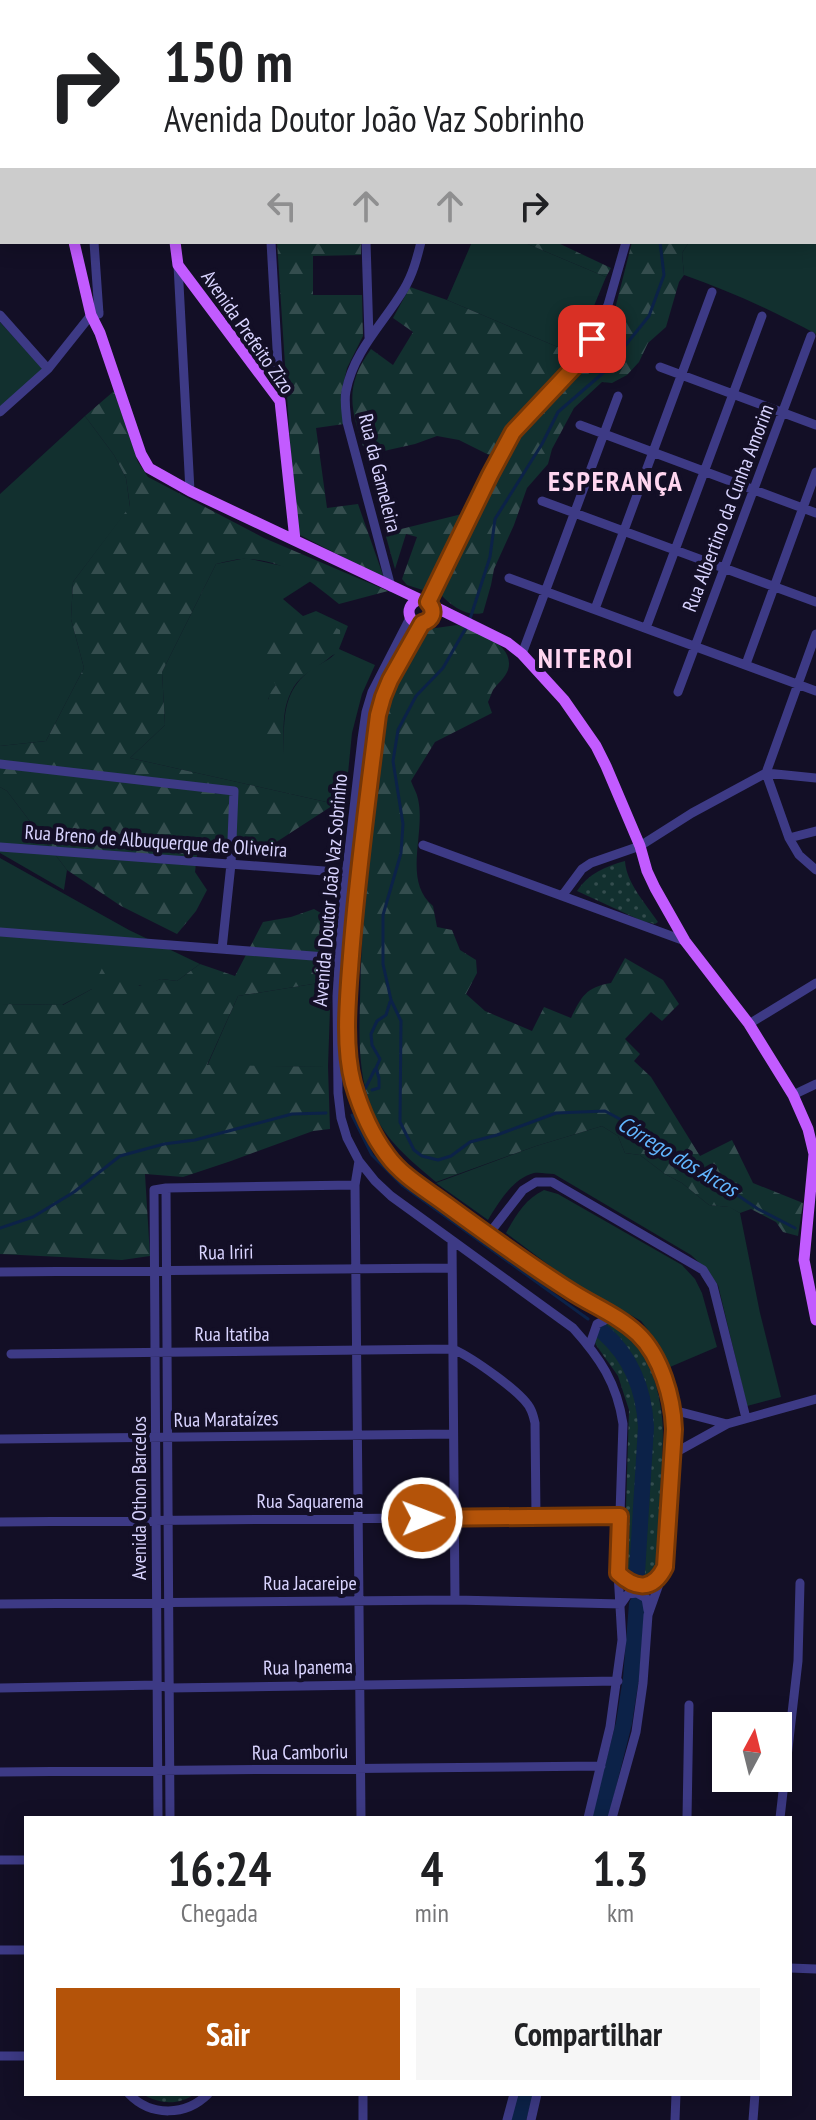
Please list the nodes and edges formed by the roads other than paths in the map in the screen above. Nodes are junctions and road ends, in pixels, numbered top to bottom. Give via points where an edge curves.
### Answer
1 (94, 244) edge
2 (175, 244) edge
3 (271, 244) edge
4 (366, 244) edge
5 (420, 244) edge
6 (625, 244) edge
7 (72, 245) edge
8 (178, 265) junction
9 (712, 292) dead end
10 (95, 313) junction
11 (0, 315) edge
12 (762, 316) dead end
13 (811, 336) dead end
14 (369, 337) junction
15 (660, 367) dead end
16 (48, 369) junction
17 (682, 375) junction
18 (732, 394) junction
19 (618, 396) dead end
20 (280, 401) junction
21 (0, 412) edge
22 (782, 413) junction
23 (580, 425) dead end
24 (816, 425) edge
25 (603, 433) junction
26 (653, 452) junction
27 (704, 471) junction
28 (816, 472) edge
29 (755, 490) junction
30 (190, 491) junction
31 (542, 501) dead end
32 (803, 508) junction
33 (574, 512) junction
34 (816, 513) edge
35 (624, 531) junction
36 (295, 540) junction
37 (674, 550) junction
38 (723, 568) junction
39 (509, 578) dead end
40 (775, 587) junction
41 (393, 588) junction
42 (545, 592) junction
43 (816, 602) edge
44 (427, 603) junction
45 (595, 609) junction
46 (410, 614) junction
47 (462, 620) junction
48 (424, 623) junction
49 (646, 628) junction
50 (816, 634) edge
51 (695, 646) junction
52 (522, 654) junction
53 (746, 664) junction
54 (797, 684) junction
55 (816, 691) edge
56 (678, 692) dead end
57 (0, 764) edge
58 (766, 773) junction
59 (816, 778) edge
60 (816, 831) edge
61 (789, 838) junction
62 (423, 845) dead end
63 (640, 846) junction
64 (0, 847) edge
65 (231, 864) junction
66 (816, 870) edge
67 (347, 872) junction
68 (358, 873) junction
69 (562, 896) junction
70 (0, 932) edge
71 (685, 941) junction
72 (222, 949) junction
73 (339, 958) junction
74 (816, 983) edge
75 (749, 1024) junction
76 (816, 1084) edge
77 (793, 1095) junction
78 (365, 1112) junction
79 (341, 1118) junction
80 (359, 1161) junction
81 (355, 1185) junction
82 (166, 1188) junction
83 (488, 1235) junction
84 (452, 1241) junction
85 (452, 1268) junction
86 (357, 1269) junction
87 (154, 1271) junction
88 (166, 1271) junction
89 (0, 1272) edge
90 (619, 1319) junction
91 (816, 1320) edge
92 (589, 1347) junction
93 (453, 1349) junction
94 (161, 1352) junction
95 (358, 1352) junction
96 (11, 1354) dead end
97 (816, 1399) edge
98 (673, 1410) junction
99 (746, 1418) junction
100 (727, 1424) junction
101 (453, 1434) junction
102 (358, 1435) junction
103 (167, 1437) junction
104 (156, 1438) junction
105 (0, 1439) edge
106 (671, 1455) junction
107 (620, 1516) junction
108 (536, 1517) junction
109 (454, 1518) junction
110 (359, 1519) junction
111 (157, 1520) junction
112 (168, 1520) junction
113 (0, 1522) edge
114 (665, 1567) junction
115 (618, 1573) junction
116 (800, 1583) dead end
117 (455, 1600) junction
118 (359, 1601) junction
119 (157, 1602) junction
120 (169, 1602) junction
121 (0, 1604) edge
122 (621, 1604) junction
123 (648, 1615) junction
124 (618, 1681) junction
125 (158, 1685) junction
126 (360, 1685) junction
127 (0, 1688) edge
128 (169, 1688) junction
129 (689, 1705) dead end
130 (601, 1766) junction
131 (360, 1769) junction
132 (158, 1771) junction
133 (170, 1771) junction
134 (0, 1772) edge
135 (158, 1816) edge
136 (170, 1816) edge
137 (361, 1816) edge
138 (588, 1816) edge
139 (613, 1816) edge
140 (687, 1816) edge
141 (780, 1816) edge
142 (0, 1860) edge
143 (24, 1860) edge
144 (0, 1950) edge
145 (24, 1950) edge
146 (792, 1968) edge
147 (816, 1969) edge
148 (0, 2056) edge
149 (24, 2056) edge
150 (132, 2096) edge
151 (206, 2096) edge
152 (363, 2096) edge
153 (513, 2096) edge
154 (537, 2096) edge
155 (676, 2096) edge
156 (755, 2096) edge
157 (162, 2116) edge
158 (174, 2116) edge
159 (363, 2120) edge
160 (507, 2120) edge
161 (531, 2120) edge
162 (675, 2120) edge
163 (753, 2120) edge

1 - 10 street
2 - 8 main road, Avenida Prefeito Zizo
3 - 20 street
4 - 14 street
5 - 14 street, Rua da Gameleira via 412,275
6 - 44 street via 592,339 575,366 513,432
7 - 10 main road
8 - 20 main road, Avenida Prefeito Zizo
8 - 30 street
9 - 17 street
10 - 16 street
10 - 30 main road via 141,454 149,468
11 - 16 street
12 - 18 street
13 - 22 street, Rua Albertino da Cunha Amorim
14 - 41 street, Rua da Gameleira via 345,395 347,422
15 - 17 street
16 - 21 street
17 - 18 street
17 - 26 street
18 - 22 street
18 - 27 street
19 - 25 street
20 - 36 main road, Avenida Prefeito Zizo
22 - 24 street
22 - 29 street, Rua Albertino da Cunha Amorim
23 - 25 street
25 - 26 street
25 - 33 street
26 - 27 street
26 - 35 street
27 - 29 street
27 - 37 street
28 - 32 street
29 - 32 street
29 - 38 street, Rua Albertino da Cunha Amorim
30 - 36 main road
31 - 33 street
32 - 34 street
32 - 40 street
33 - 35 street
33 - 42 street
35 - 37 street
35 - 45 street
36 - 41 main road
37 - 38 street
37 - 49 street
38 - 40 street
38 - 51 street, Rua Albertino da Cunha Amorim
39 - 42 street
40 - 43 street
40 - 53 street
41 - 44 main road
41 - 46 main road
42 - 45 street
42 - 52 street
44 - 46 main road via 412,605
44 - 47 main road
44 - 48 main road via 433,615
45 - 49 street
46 - 48 main road via 415,622
46 - 67 street, Avenida Doutor João Vaz Sobrinho via 366,712
47 - 48 main road
47 - 52 main road
48 - 68 street, Avenida Doutor João Vaz Sobrinho via 378,715
49 - 51 street
50 - 54 street
51 - 53 street
51 - 56 street, Rua Albertino da Cunha Amorim
52 - 63 main road via 596,746
53 - 54 street
54 - 55 street
54 - 58 street
57 - 65 street via 234,791
58 - 59 street
58 - 61 street
58 - 63 street
60 - 61 street
61 - 66 street
62 - 69 street
63 - 69 street via 591,863
63 - 71 main road via 655,888
64 - 65 street, Rua Breno de Albuquerque de Oliveira
65 - 67 street, Rua Breno de Albuquerque de Oliveira
65 - 72 street
67 - 68 street, Rua Breno de Albuquerque de Oliveira
67 - 73 street, Avenida Doutor João Vaz Sobrinho
68 - 78 street, Avenida Doutor João Vaz Sobrinho via 349,1047 354,1086
69 - 71 street
70 - 72 street
71 - 75 main road
72 - 73 street
73 - 79 street, Avenida Doutor João Vaz Sobrinho
74 - 75 street
75 - 77 main road
76 - 77 street
77 - 91 main road via 814,1154 805,1272
78 - 79 street via 352,1110
78 - 83 street, Avenida Doutor João Vaz Sobrinho via 388,1157
79 - 80 street, Avenida Doutor João Vaz Sobrinho
80 - 81 street
80 - 84 street, Avenida Doutor João Vaz Sobrinho via 391,1196
81 - 82 street
81 - 86 street
82 - 87 street, Avenida Othon Barcelos via 154,1190
82 - 88 street, Avenida Othon Barcelos
83 - 90 street, Avenida Doutor João Vaz Sobrinho
83 - 99 street via 523,1190 536,1182 552,1182 703,1270 713,1286
84 - 85 street
84 - 92 street, Avenida Doutor João Vaz Sobrinho via 573,1328
85 - 86 street, Rua Iriri
85 - 93 street
86 - 88 street, Rua Iriri
86 - 95 street
87 - 88 street, Rua Iriri
87 - 89 street, Rua Iriri
87 - 94 street, Avenida Othon Barcelos
88 - 94 street, Avenida Othon Barcelos
90 - 92 street via 597,1324
90 - 98 street, Avenida Doutor João Vaz Sobrinho via 653,1354
92 - 107 street, Avenida Doutor João Vaz Sobrinho via 620,1401
93 - 95 street, Rua Itatiba
93 - 101 street
93 - 108 street via 522,1397 531,1409
94 - 95 street, Rua Itatiba
94 - 96 street, Rua Itatiba
94 - 103 street, Avenida Othon Barcelos
94 - 104 street, Avenida Othon Barcelos
95 - 102 street
97 - 99 street
98 - 100 street
98 - 106 street, Avenida Doutor João Vaz Sobrinho
99 - 100 street
100 - 106 street
101 - 102 street, Rua Marataízes
101 - 109 street
102 - 103 street, Rua Marataízes
102 - 110 street
103 - 104 street, Rua Marataízes
103 - 112 street, Avenida Othon Barcelos
104 - 105 street, Rua Marataízes
104 - 111 street, Avenida Othon Barcelos
106 - 114 street, Avenida Doutor João Vaz Sobrinho
107 - 108 street, Rua Saquarema
107 - 115 street, Avenida Doutor João Vaz Sobrinho
108 - 109 street, Rua Saquarema
109 - 110 street, Rua Saquarema
109 - 117 street
110 - 112 street, Rua Saquarema
110 - 118 street
111 - 112 street, Rua Saquarema
111 - 113 street, Rua Saquarema
111 - 119 street, Avenida Othon Barcelos
112 - 120 street, Avenida Othon Barcelos
114 - 115 street via 647,1585 628,1582
114 - 123 street, Avenida Doutor João Vaz Sobrinho
115 - 122 street, Avenida Doutor João Vaz Sobrinho
116 - 141 street via 798,1661
117 - 118 street, Rua Jacareipe
117 - 122 street, Rua Jacareipe
118 - 120 street, Rua Jacareipe
118 - 126 street
119 - 120 street, Rua Jacareipe
119 - 121 street, Rua Jacareipe
119 - 125 street, Avenida Othon Barcelos
120 - 128 street, Avenida Othon Barcelos
122 - 123 street, Rua Jacareipe via 628,1594 637,1593 646,1598
122 - 124 street, Avenida Doutor João Vaz Sobrinho
123 - 139 street, Avenida Doutor João Vaz Sobrinho via 636,1732
124 - 126 street, Rua Ipanema
124 - 130 street, Avenida Doutor João Vaz Sobrinho
125 - 127 street, Rua Ipanema
125 - 128 street, Rua Ipanema
125 - 132 street, Avenida Othon Barcelos
126 - 128 street, Rua Ipanema
126 - 131 street
128 - 133 street, Avenida Othon Barcelos
129 - 140 street
130 - 131 street, Rua Camboriu
130 - 138 street, Avenida Doutor João Vaz Sobrinho
131 - 133 street, Rua Camboriu
131 - 137 street
132 - 133 street, Rua Camboriu
132 - 134 street, Rua Camboriu
132 - 135 street, Avenida Othon Barcelos
133 - 136 street, Avenida Othon Barcelos
142 - 143 street
144 - 145 street
146 - 147 street
148 - 149 street
150 - 157 street
151 - 158 street
152 - 159 street
153 - 160 street
154 - 161 street
155 - 162 street
156 - 163 street
157 - 158 street

